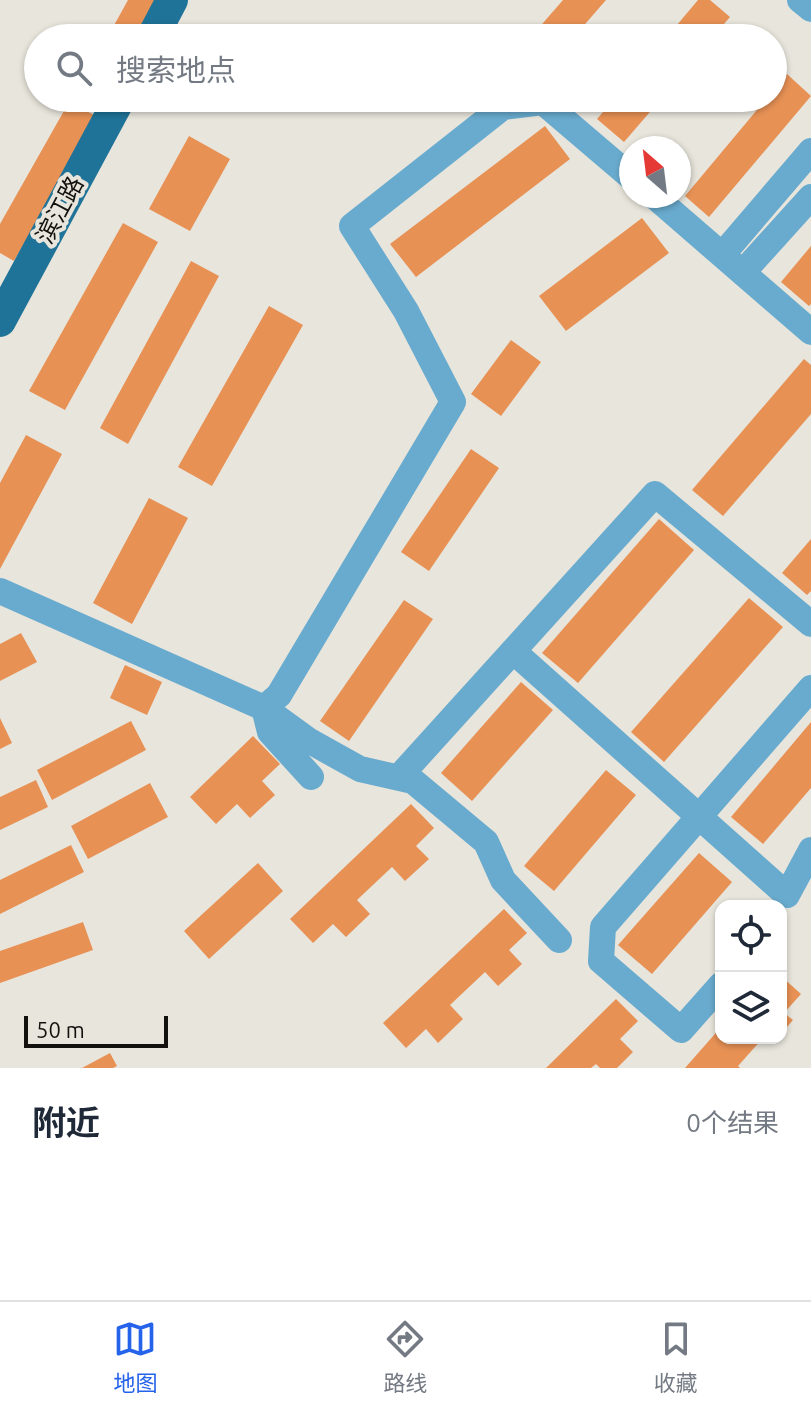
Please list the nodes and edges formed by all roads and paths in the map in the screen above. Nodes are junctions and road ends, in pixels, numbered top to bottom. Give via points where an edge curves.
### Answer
1 (172, 0) edge
2 (800, 0) edge
3 (811, 9) edge
4 (159, 24) edge
5 (112, 112) edge
6 (497, 112) edge
7 (555, 112) edge
8 (811, 151) edge
9 (619, 167) edge
10 (811, 197) edge
11 (668, 208) edge
12 (723, 254) junction
13 (744, 271) junction
14 (0, 321) edge
15 (811, 332) edge
16 (0, 591) edge
17 (811, 624) edge
18 (513, 651) junction
19 (811, 688) edge
20 (264, 708) junction
21 (311, 777) dead end
22 (399, 777) junction
23 (699, 817) junction
24 (811, 850) edge
25 (783, 900) edge
26 (785, 900) edge
27 (559, 940) dead end
28 (715, 992) edge

1 - 4 main road
2 - 3 street
5 - 14 main road, 滨江路
6 - 20 street via 352,226 406,311 453,402 279,695
7 - 9 street
8 - 12 street
10 - 13 street
11 - 12 street
12 - 13 street
13 - 15 street
16 - 20 street
17 - 18 street via 655,494
18 - 22 street
18 - 23 street
19 - 23 street
20 - 21 street via 270,732
20 - 22 street via 360,769
22 - 27 street via 413,781 486,842 503,880
23 - 25 street
23 - 28 street via 603,927 601,961 681,1030
24 - 26 street

